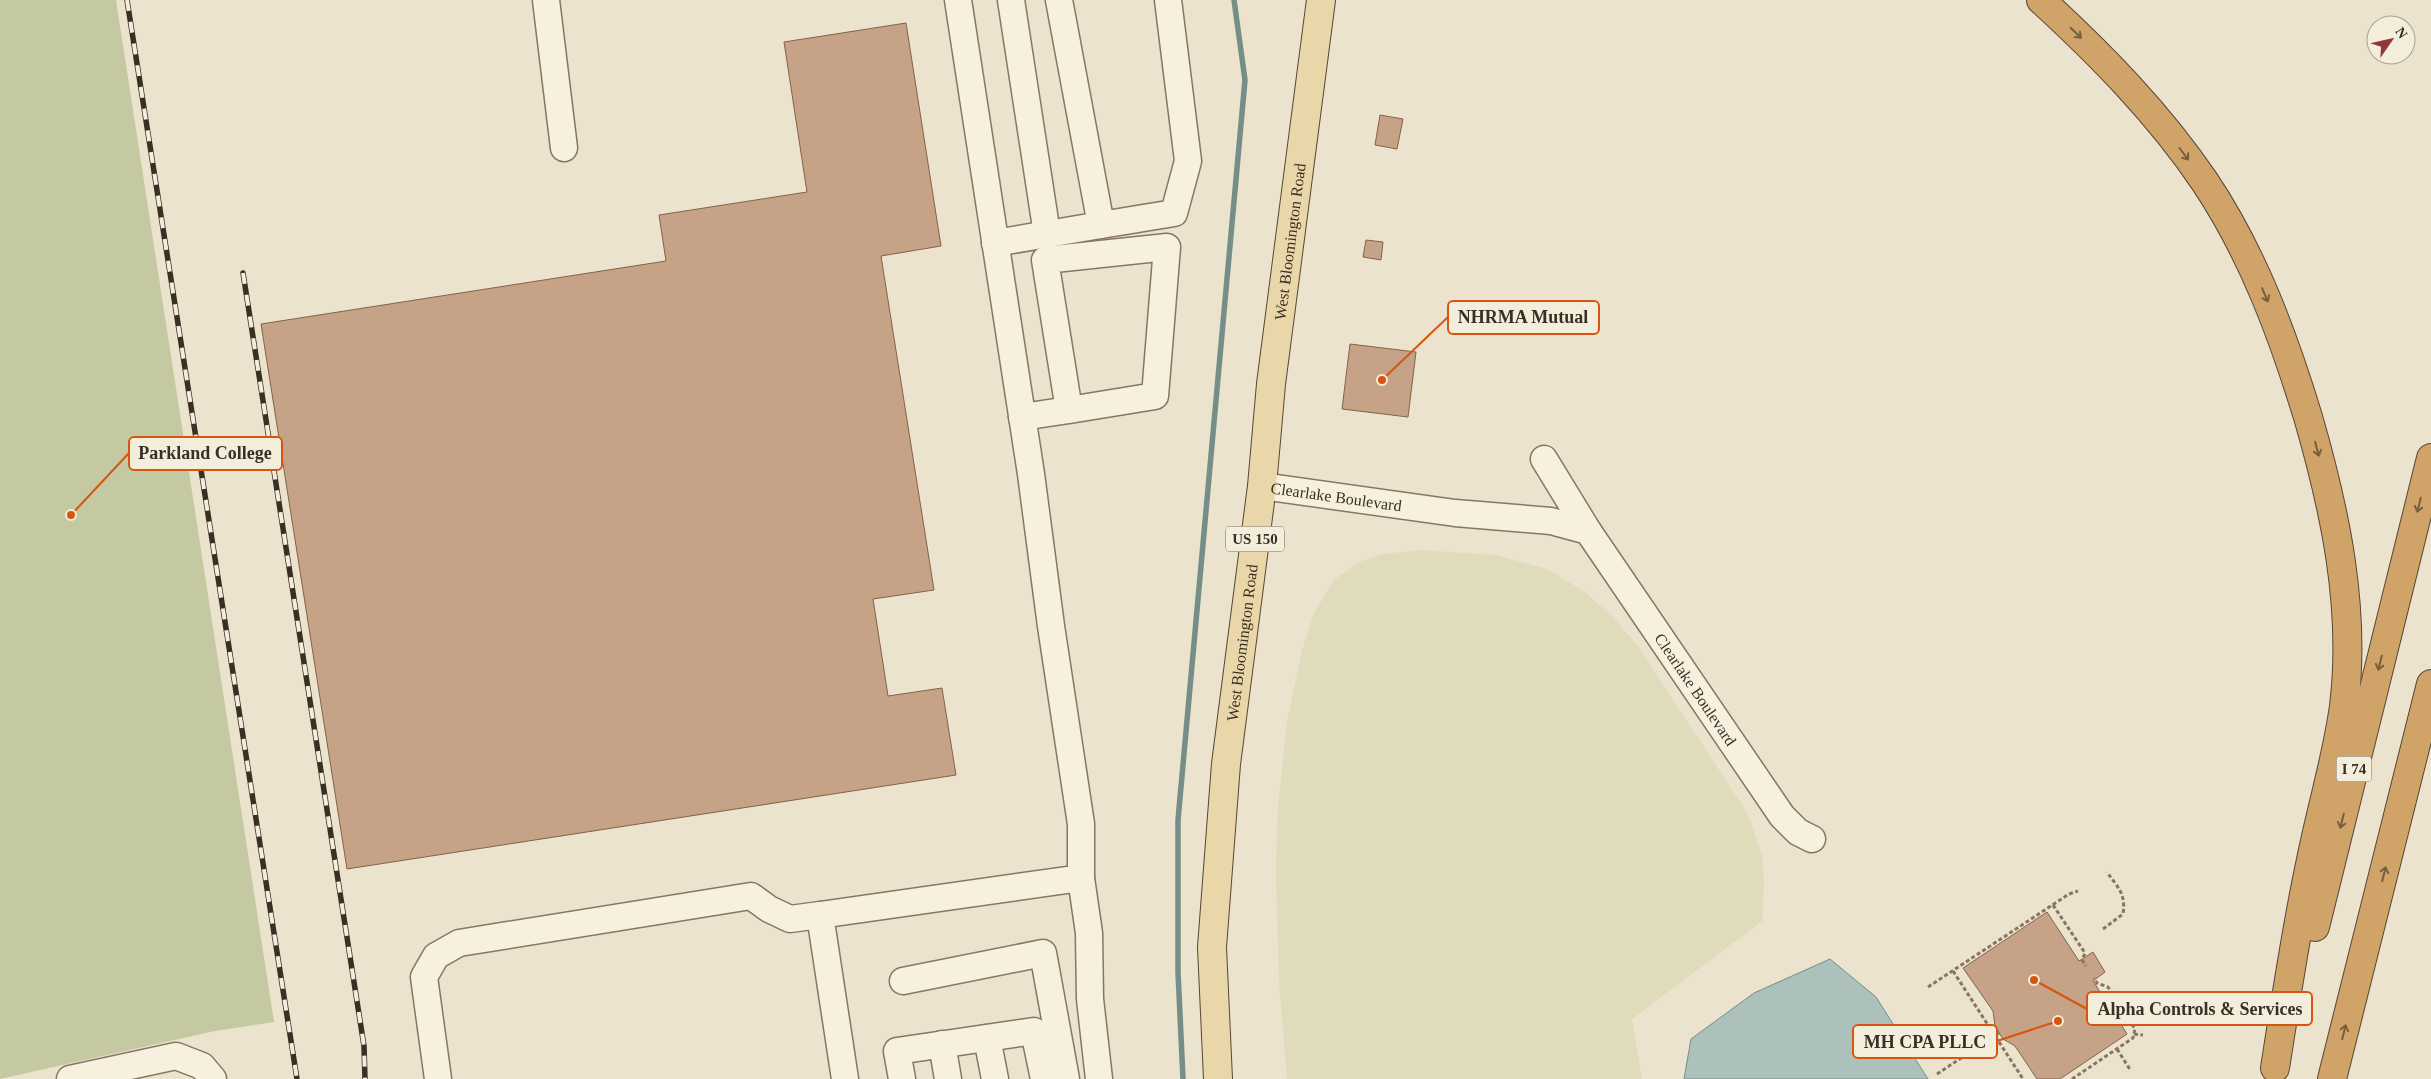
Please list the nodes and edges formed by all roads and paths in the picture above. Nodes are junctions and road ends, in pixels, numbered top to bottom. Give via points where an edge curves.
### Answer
1 (546, 0) edge
2 (958, 0) edge
3 (1011, 0) edge
4 (1059, 0) edge
5 (1168, 0) edge
6 (1321, 0) edge
7 (2040, 0) edge
8 (564, 148) dead end
9 (1101, 225) junction
10 (1047, 234) junction
11 (995, 243) junction
12 (1069, 410) junction
13 (1022, 417) junction
14 (2431, 458) edge
15 (1544, 459) dead end
16 (1262, 486) junction
17 (1588, 531) junction
18 (2431, 684) edge
19 (1812, 839) dead end
20 (2107, 872) dead end
21 (1081, 878) junction
22 (2078, 891) dead end
23 (2053, 905) junction
24 (820, 915) junction
25 (2103, 929) dead end
26 (2086, 966) dead end
27 (1952, 971) junction
28 (2094, 978) dead end
29 (903, 981) dead end
30 (1928, 987) dead end
31 (2147, 995) dead end
32 (2124, 1012) junction
33 (1999, 1032) dead end
34 (2134, 1034) junction
35 (2143, 1035) dead end
36 (1995, 1036) junction
37 (987, 1038) junction
38 (942, 1044) junction
39 (2116, 1049) junction
40 (2130, 1071) dead end
41 (1937, 1074) dead end
42 (2274, 1074) edge
43 (87, 1078) edge
44 (213, 1079) edge
45 (438, 1079) edge
46 (846, 1079) edge
47 (902, 1079) edge
48 (948, 1079) edge
49 (995, 1079) edge
50 (1044, 1079) edge
51 (1066, 1079) edge
52 (1099, 1079) edge
53 (1218, 1079) edge
54 (2023, 1079) edge
55 (2072, 1079) edge
56 (2332, 1079) edge

1 - 8 street
2 - 11 street
3 - 10 street
4 - 9 street
5 - 9 street via 1188,161 1174,213
6 - 16 main road, West Bloomington Road / US 150 via 1271,384
7 -> 42 highway via 2155,115 2206,183 2252,262 2281,333 2327,488 2345,585 2347,656 2344,705 2296,936
9 - 10 street
10 - 11 street
11 - 13 street
12 - 12 street via 1045,260 1166,247 1155,396
12 - 13 street
13 - 21 street via 1082,824
14 -> 42 highway, I 74 via 2316,926
15 - 17 street, Clearlake Boulevard
16 - 17 street, Clearlake Boulevard via 1454,513 1551,521
16 - 53 main road, West Bloomington Road / US 150 via 1226,764 1213,911
17 - 19 street, Clearlake Boulevard via 1782,816 1798,832
56 -> 18 highway
20 - 25 path via 2124,896 2124,902 2123,914
21 - 24 street
21 - 52 street via 1089,933 1090,999
22 - 23 path
23 - 26 path via 2084,953 2082,960
23 - 27 path
24 - 45 street via 790,919 750,896 459,943 436,956 424,977
24 - 46 street
27 - 30 path
27 - 36 path
28 - 32 path via 2097,983 2108,987
29 - 51 street via 1043,953
31 - 32 path
32 - 34 path via 2135,1028
33 - 36 path
34 - 35 path
34 - 39 path
36 - 41 path
36 - 54 path
37 - 38 street
37 - 49 street
37 - 50 street via 1034,1031
38 - 47 street via 897,1051
38 - 48 street
39 - 40 path
39 - 55 path
43 - 44 street via 176,1056 202,1066

